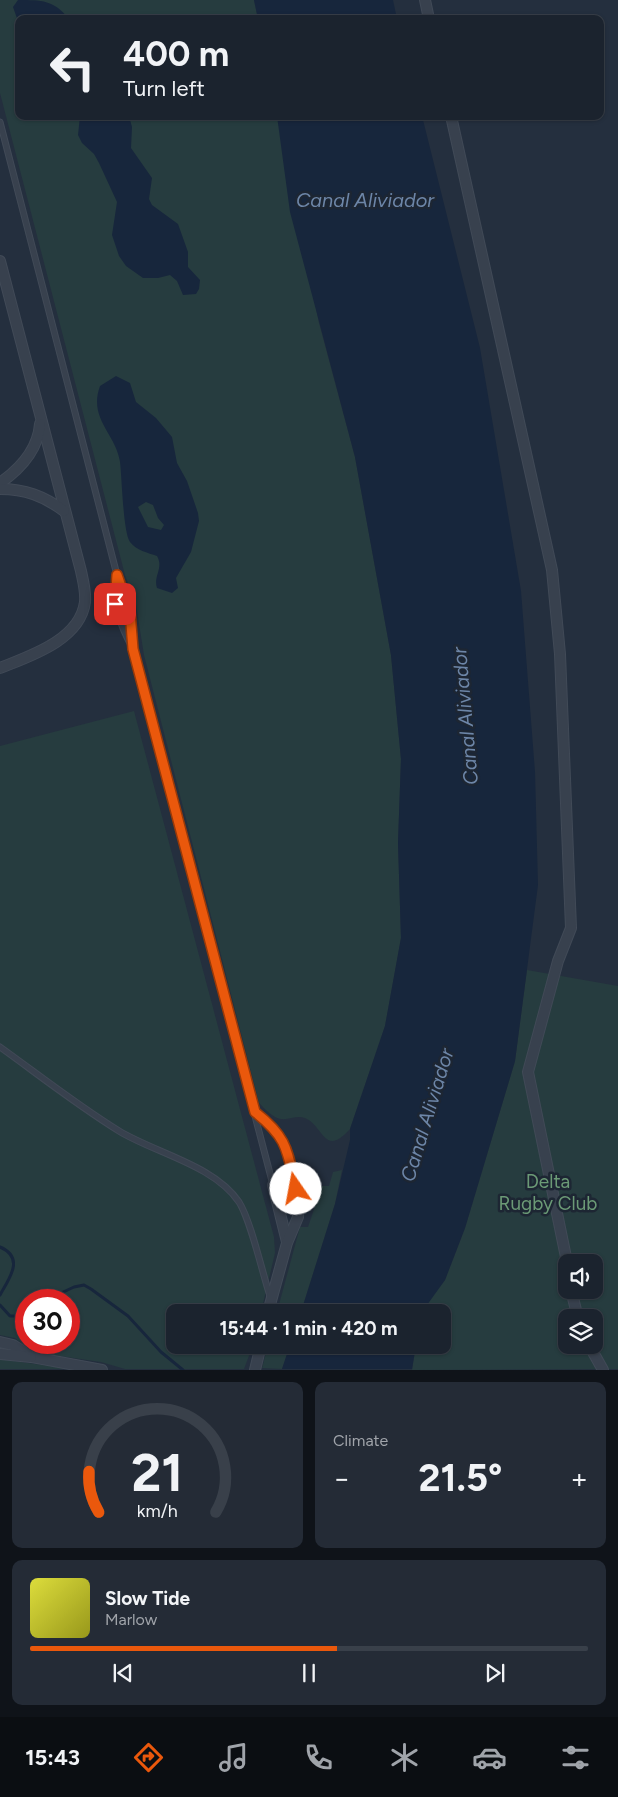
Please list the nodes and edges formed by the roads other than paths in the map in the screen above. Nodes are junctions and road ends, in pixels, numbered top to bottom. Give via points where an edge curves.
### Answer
1 (424, 0) edge
2 (428, 15) edge
3 (452, 120) edge
4 (0, 122) edge
5 (0, 261) edge
6 (41, 419) junction
7 (0, 483) edge
8 (0, 489) edge
9 (64, 511) junction
10 (117, 575) junction
11 (133, 649) junction
12 (0, 668) edge
13 (0, 1047) edge
14 (255, 1112) junction
15 (295, 1185) junction
16 (275, 1190) junction
17 (287, 1243) junction
18 (565, 1254) edge
19 (271, 1299) junction
20 (270, 1304) edge
21 (0, 1342) edge
22 (0, 1354) edge
23 (259, 1354) edge
24 (595, 1354) edge
25 (32, 1357) junction
26 (102, 1370) edge
27 (256, 1370) edge
28 (603, 1370) edge

1 - 2 street
3 - 18 street via 552,570 560,645 572,928 558,961 528,1072
4 - 10 lane
5 - 6 street
6 - 7 street via 40,433 32,451 13,474
6 - 9 street
8 - 9 street via 28,491 50,500
9 - 12 street via 85,588 85,602 80,615 60,640 45,650
10 - 11 lane via 130,612
10 - 11 lane via 116,613
11 - 14 lane
13 - 19 lane via 121,1132 181,1160 228,1189 240,1204
14 - 15 lane via 282,1137
14 - 16 lane
15 - 16 street
15 - 17 street via 299,1212
16 - 17 street
17 - 19 street
19 - 20 street
21 - 25 street via 13,1345
22 - 25 street
23 - 27 street
24 - 28 street
25 - 26 street

